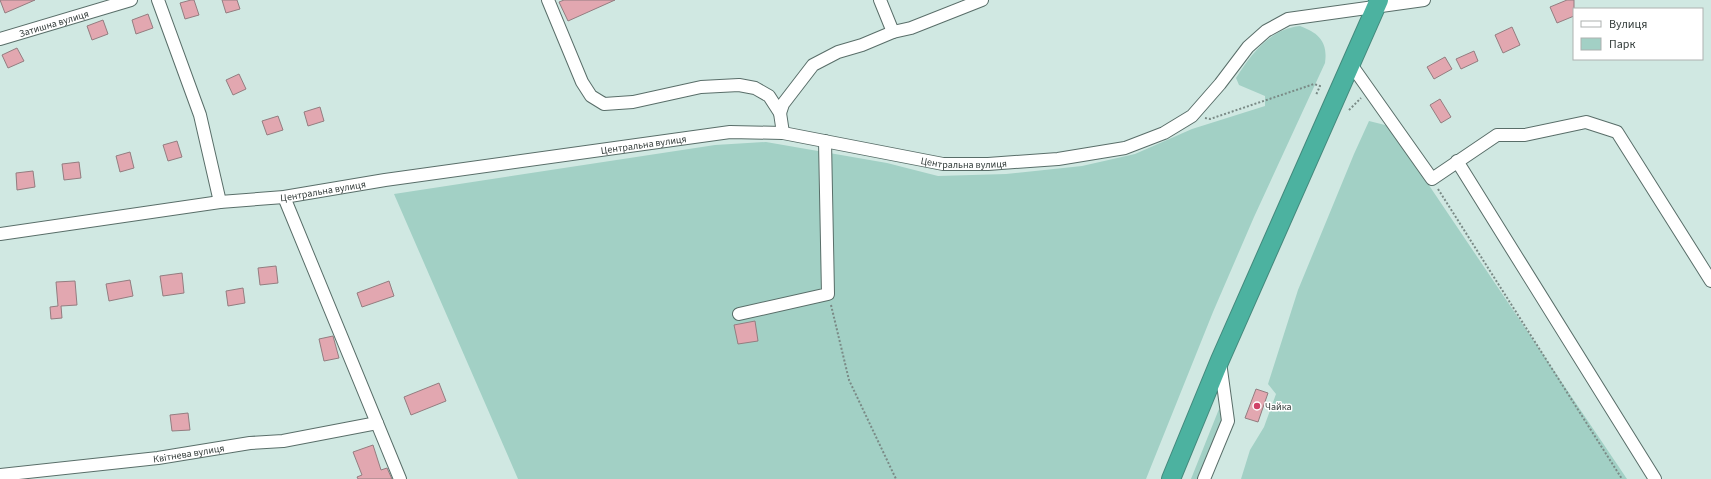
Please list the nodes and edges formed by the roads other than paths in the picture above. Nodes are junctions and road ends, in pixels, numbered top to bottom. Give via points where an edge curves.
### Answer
1 (130, 0) edge
2 (158, 0) edge
3 (548, 0) edge
4 (880, 0) edge
5 (982, 0) edge
6 (1424, 0) edge
7 (1377, 4) edge
8 (893, 32) junction
9 (0, 39) edge
10 (1350, 63) junction
11 (780, 113) junction
12 (783, 133) junction
13 (825, 141) junction
14 (1457, 161) junction
15 (284, 197) junction
16 (220, 202) junction
17 (0, 234) edge
18 (1711, 282) edge
19 (739, 314) dead end
20 (1220, 360) junction
21 (377, 424) junction
22 (0, 475) edge
23 (400, 479) edge
24 (1171, 479) edge
25 (1204, 479) edge
26 (1655, 479) edge

1 - 9 street, Затишна вулиця
2 - 16 street via 200,115
3 - 11 street via 582,82 591,96 604,104 633,102 701,87 739,85 755,88 769,96
4 - 8 street
5 - 8 street via 911,28
6 - 7 street, Центральна вулиця
7 - 10 highway
7 - 13 street, Центральна вулиця via 1288,19 1266,31 1248,47 1192,116 1164,133 1125,148 1058,159 943,164
8 - 11 street via 838,52 813,66 783,104
10 - 14 street via 1432,179
10 - 20 highway
11 - 12 street
12 - 13 street, Центральна вулиця
12 - 15 street, Центральна вулиця via 730,132 385,180
13 - 19 street via 828,294
14 - 18 street via 1497,135 1525,135 1586,122 1617,132
14 - 26 street
15 - 16 street, Центральна вулиця
15 - 21 street
16 - 17 street, Центральна вулиця
20 - 24 highway
20 - 25 street via 1228,421
21 - 22 street, Квітнева вулиця via 283,441 250,443 158,458
21 - 23 street

